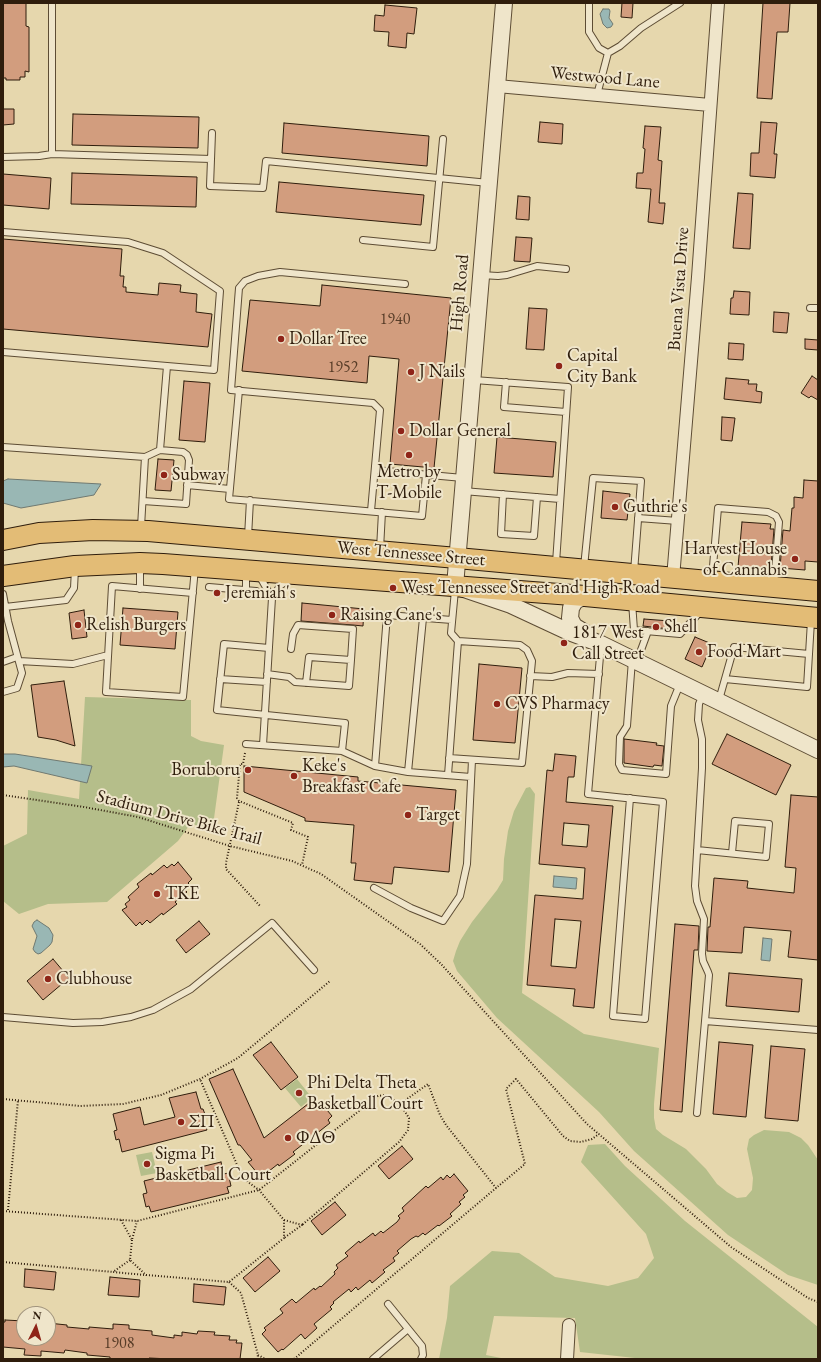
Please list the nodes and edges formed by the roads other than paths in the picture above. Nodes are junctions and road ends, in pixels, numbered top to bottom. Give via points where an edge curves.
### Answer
1 (52, 3) edge
2 (504, 3) edge
3 (588, 3) edge
4 (680, 3) edge
5 (718, 3) edge
6 (608, 53) junction
7 (497, 86) junction
8 (597, 95) junction
9 (710, 105) junction
10 (212, 134) dead end
11 (443, 139) dead end
12 (52, 154) junction
13 (3, 157) edge
14 (211, 159) junction
15 (439, 178) junction
16 (489, 183) junction
17 (3, 232) edge
18 (363, 240) dead end
19 (566, 269) dead end
20 (481, 275) junction
21 (405, 284) dead end
22 (810, 308) dead end
23 (818, 308) edge
24 (3, 352) edge
25 (167, 366) junction
26 (473, 380) junction
27 (506, 382) junction
28 (239, 390) junction
29 (566, 412) junction
30 (3, 448) edge
31 (160, 450) junction
32 (145, 457) junction
33 (375, 470) junction
34 (426, 475) junction
35 (187, 485) junction
36 (464, 485) junction
37 (230, 488) junction
38 (504, 494) junction
39 (537, 497) junction
40 (560, 499) junction
41 (250, 500) junction
42 (143, 501) junction
43 (371, 511) junction
44 (382, 512) junction
45 (638, 518) junction
46 (678, 522) junction
47 (141, 531) junction
48 (3, 540) edge
49 (248, 540) junction
50 (379, 551) junction
51 (458, 558) junction
52 (140, 563) junction
53 (75, 566) junction
54 (196, 567) junction
55 (555, 567) junction
56 (584, 570) junction
57 (252, 571) junction
58 (294, 574) junction
59 (634, 574) junction
60 (3, 576) edge
61 (673, 578) junction
62 (712, 582) junction
63 (455, 586) junction
64 (209, 587) dead end
65 (774, 588) junction
66 (140, 589) junction
67 (246, 590) junction
68 (818, 591) edge
69 (256, 592) dead end
70 (193, 593) junction
71 (3, 594) edge
72 (585, 596) junction
73 (272, 598) junction
74 (632, 601) junction
75 (5, 607) junction
76 (704, 607) junction
77 (815, 617) edge
78 (423, 618) junction
79 (452, 620) junction
80 (5, 621) edge
81 (648, 631) junction
82 (458, 641) junction
83 (601, 644) junction
84 (269, 648) junction
85 (291, 649) dead end
86 (809, 654) junction
87 (108, 655) junction
88 (18, 659) junction
89 (352, 660) junction
90 (634, 660) junction
91 (3, 662) edge
92 (268, 674) junction
93 (599, 674) junction
94 (530, 676) junction
95 (220, 678) junction
96 (725, 679) junction
97 (267, 682) junction
98 (306, 683) junction
99 (681, 683) junction
100 (3, 692) edge
101 (703, 694) junction
102 (718, 701) junction
103 (265, 715) junction
104 (246, 744) road end
105 (263, 745) junction
106 (818, 750) edge
107 (342, 751) junction
108 (449, 758) junction
109 (472, 760) junction
110 (375, 766) junction
111 (408, 772) junction
112 (448, 775) junction
113 (471, 777) junction
114 (630, 798) junction
115 (697, 850) junction
116 (732, 853) junction
117 (374, 888) dead end
118 (314, 970) dead end
119 (3, 1017) edge
120 (705, 1020) junction
121 (818, 1030) edge
122 (697, 1113) dead end
123 (388, 1304) dead end
124 (569, 1325) dead end
125 (408, 1329) junction
126 (373, 1359) edge
127 (421, 1359) edge
128 (567, 1359) edge

1 - 12 lane
2 - 7 street, High Road
3 - 6 lane via 589,32 599,48
4 - 6 lane
5 - 9 street, Buena Vista Drive
6 - 8 lane
7 - 8 street, Westwood Lane
7 - 16 street, High Road
8 - 9 street, Westwood Lane
9 - 46 street, Buena Vista Drive
10 - 14 lane
11 - 15 lane
12 - 13 lane
12 - 14 lane
14 - 15 lane via 210,186 263,188 266,161
15 - 16 lane
15 - 18 lane via 433,247
16 - 20 street, High Road
17 - 25 lane via 128,242 163,253 220,291 214,370
19 - 20 lane via 537,266 507,275
20 - 26 street, High Road
21 - 28 lane via 280,272 245,281 239,288 231,390
22 - 23 lane
24 - 25 lane
25 - 31 lane
26 - 27 lane
26 - 36 street, High Road
27 - 29 lane via 504,407
27 - 29 lane via 568,387
28 - 33 lane via 373,403 380,410
28 - 37 lane
29 - 40 lane
30 - 32 lane
31 - 32 lane
31 - 35 lane via 183,452 187,455 190,460
32 - 42 lane
33 - 34 lane
33 - 43 lane
34 - 36 lane
34 - 44 lane via 422,516
35 - 37 lane
35 - 42 lane via 186,504
36 - 38 lane
36 - 51 street, High Road
37 - 41 lane via 229,499
38 - 39 lane
38 - 39 lane via 501,534 534,536
39 - 40 lane
40 - 55 lane
41 - 43 lane
41 - 49 lane
42 - 47 lane
43 - 44 lane
44 - 50 lane
45 - 46 lane
45 - 56 lane via 641,481 593,478
45 - 59 lane
46 - 61 street, Buena Vista Drive
47 - 48 main road, West Tennessee Street via 39,533
47 - 49 main road, West Tennessee Street
47 - 52 main road
49 - 50 main road, West Tennessee Street
49 - 57 main road
50 - 51 main road, West Tennessee Street
51 - 55 main road, West Tennessee Street
51 - 63 street, High Road
52 - 53 main road, West Tennessee Street
52 - 54 main road, West Tennessee Street
52 - 66 lane
53 - 60 main road, West Tennessee Street
53 - 75 lane via 74,588 66,600
54 - 57 main road, West Tennessee Street
54 - 70 lane
55 - 56 main road, West Tennessee Street
56 - 59 main road, West Tennessee Street
57 - 58 main road, West Tennessee Street
57 - 67 lane
57 - 73 lane
58 - 63 main road, West Tennessee Street
58 - 73 lane via 280,586
59 - 61 main road, West Tennessee Street
61 - 62 main road, West Tennessee Street
62 - 65 main road, West Tennessee Street
62 - 65 lane via 718,508 768,512 776,516 779,522
63 - 72 main road, West Tennessee Street
63 - 79 lane
63 - 83 street via 511,604
64 - 67 lane
65 - 68 main road, West Tennessee Street
66 - 70 lane
66 - 87 lane via 112,586
67 - 69 lane
70 - 87 lane via 183,697 106,692
71 - 75 lane
72 - 74 main road, West Tennessee Street
72 - 83 street via 575,602 571,608 570,618 574,626
73 - 84 lane
74 - 76 main road, West Tennessee Street
74 - 81 lane via 634,630
75 - 80 lane
76 - 77 main road, West Tennessee Street
76 - 81 lane via 680,634
77 - 86 lane
78 - 79 lane
78 - 110 lane via 387,615
78 - 111 lane
79 - 82 lane via 450,633
80 - 88 lane
81 - 90 lane
82 - 94 lane via 520,645 527,650 532,661
82 - 108 lane
83 - 90 street
83 - 93 lane
84 - 92 lane
84 - 95 lane via 224,644
85 - 89 lane via 298,625 354,629
86 - 96 lane via 734,647
86 - 96 lane via 807,687
87 - 88 lane via 73,664
88 - 91 lane
88 - 100 lane via 22,673 17,688
89 - 98 lane via 309,657
89 - 98 lane via 349,686
90 - 99 street
90 - 99 lane via 627,726 620,737 619,764 622,770 666,774 671,706
92 - 97 lane
92 - 98 lane via 289,675 295,682
93 - 94 lane
93 - 114 lane via 588,794
94 - 109 lane via 522,763
95 - 97 lane
95 - 103 lane via 217,710
96 - 102 lane
97 - 103 lane
99 - 101 street
101 - 102 street
101 - 115 lane via 699,704 698,720 702,746
102 - 106 street
103 - 105 lane
103 - 107 lane via 345,723
104 - 105 lane
105 - 107 lane
107 - 110 lane
108 - 109 lane
108 - 112 lane
109 - 113 lane
110 - 111 lane
111 - 112 lane
112 - 113 lane
113 - 117 lane via 467,864 460,896 443,921 411,908
114 - 114 lane via 613,1016 645,1019 663,802
115 - 116 lane
115 - 120 lane via 695,892 704,919 702,954 709,975
116 - 116 lane via 735,821 769,824 766,857
118 - 119 lane via 272,923 191,989 153,1010 102,1022 74,1023
120 - 121 lane
120 - 122 lane
123 - 125 lane
124 - 128 street
125 - 126 lane
125 - 127 lane via 422,1346

